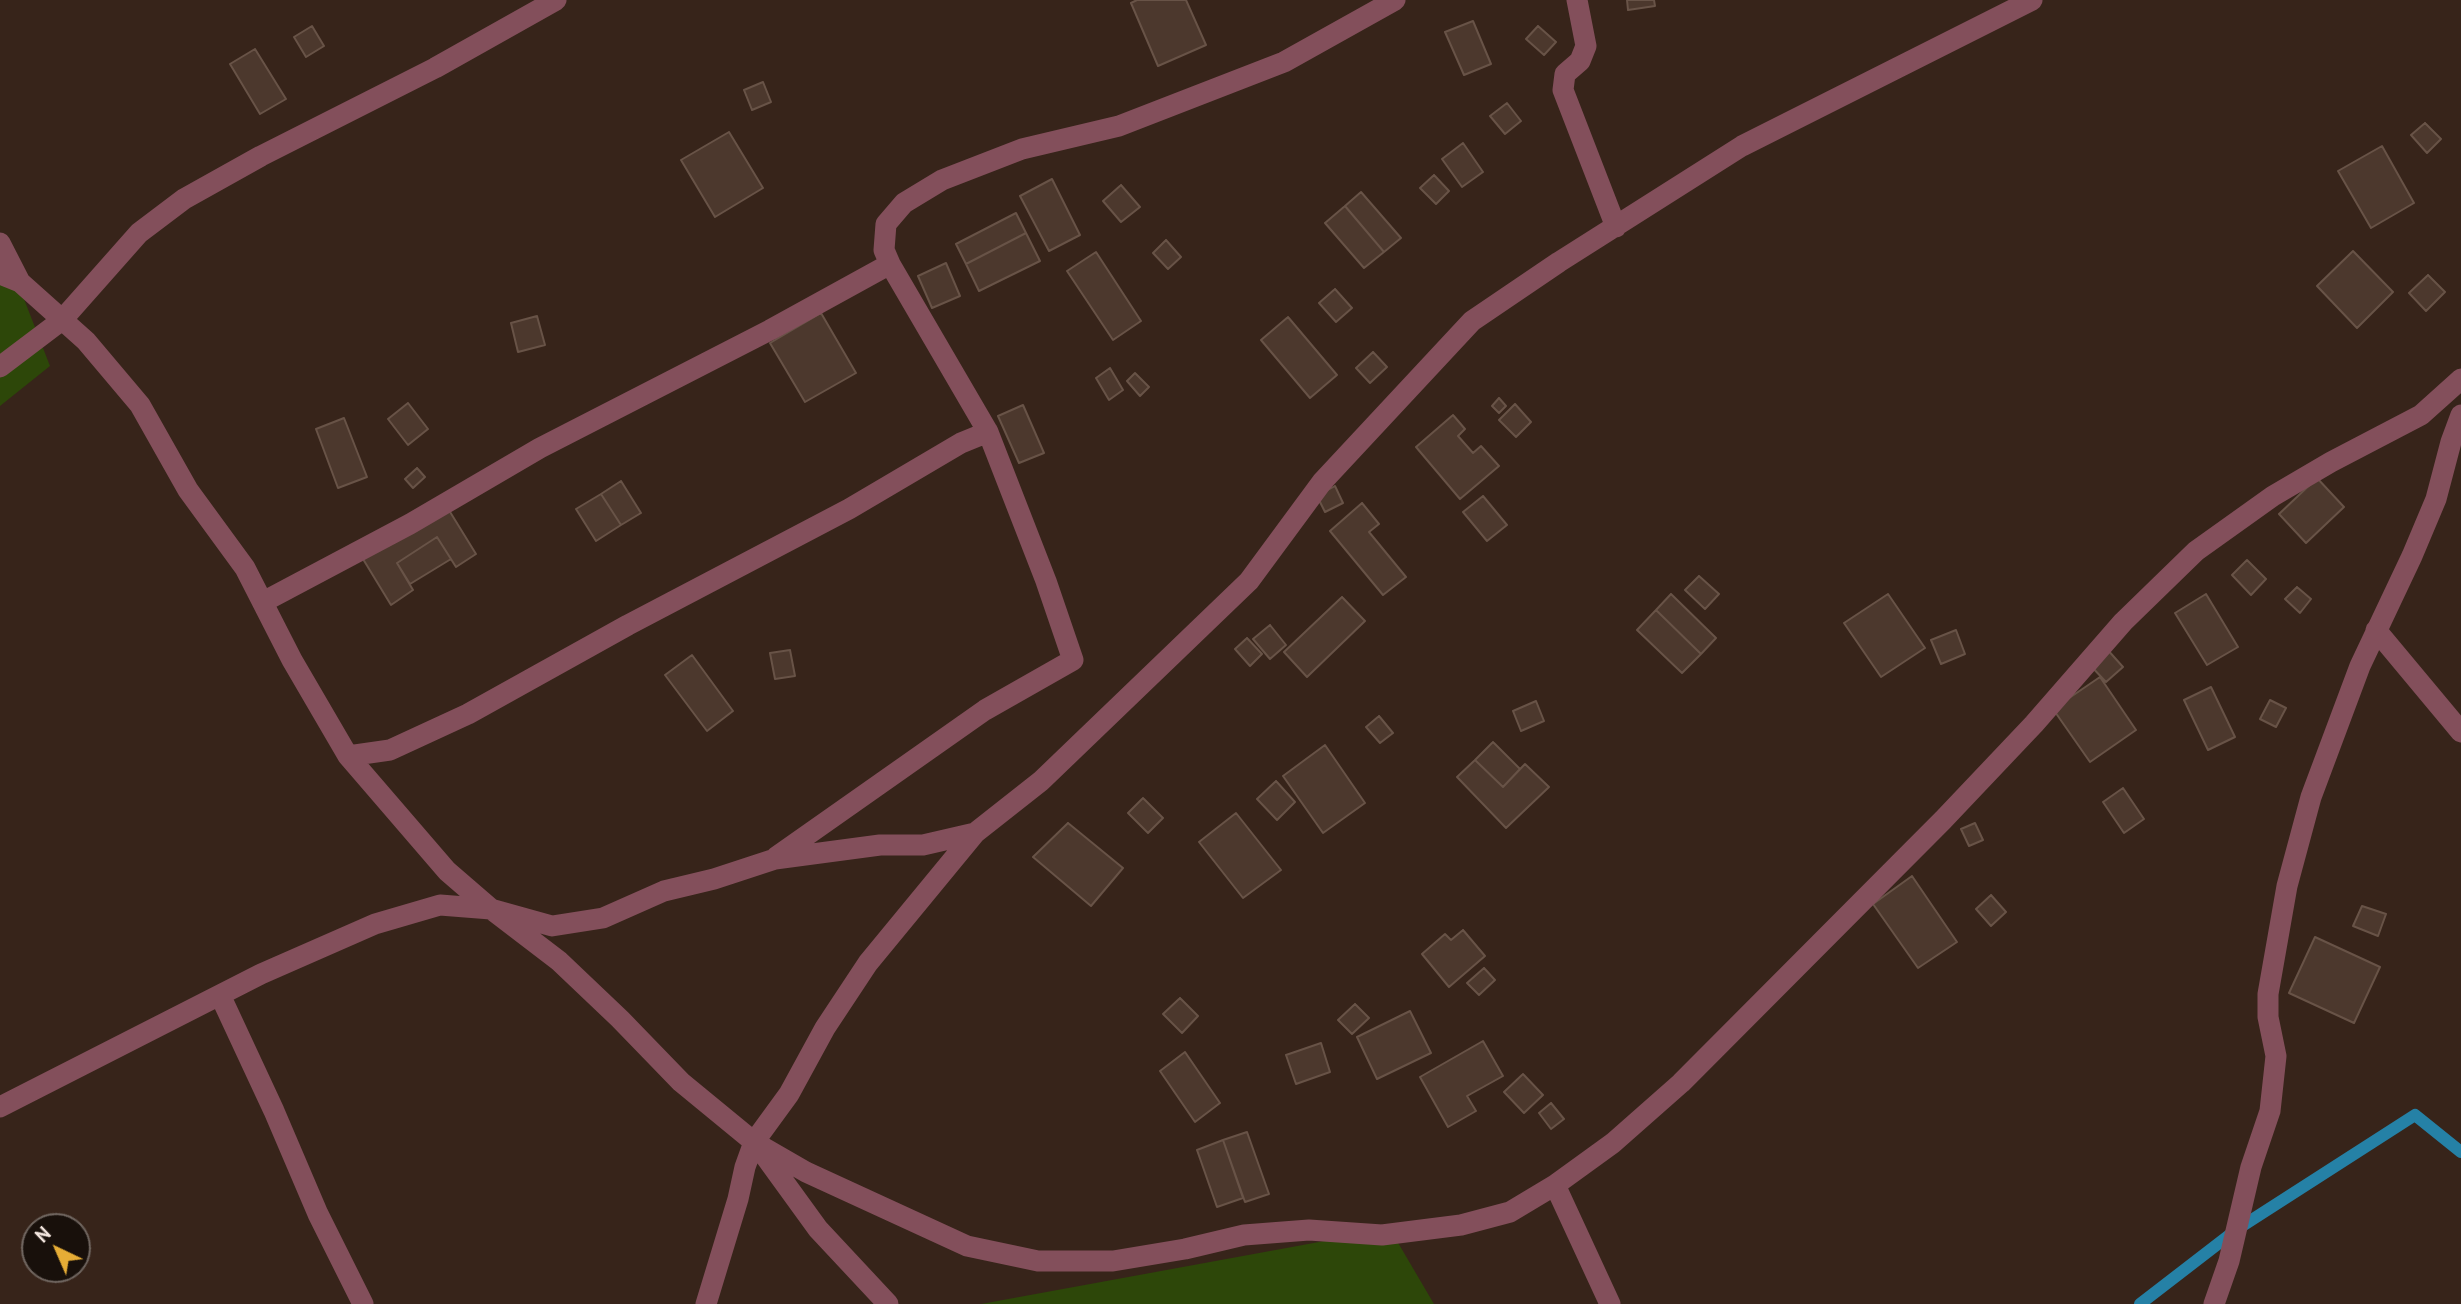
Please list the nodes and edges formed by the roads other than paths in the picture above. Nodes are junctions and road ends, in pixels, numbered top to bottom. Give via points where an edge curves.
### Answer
1 (556, 0) edge
2 (1395, 0) edge
3 (1577, 0) edge
4 (2032, 0) edge
5 (1616, 227) junction
6 (0, 243) edge
7 (890, 264) junction
8 (10, 278) edge
9 (62, 320) junction
10 (0, 367) edge
11 (2461, 379) edge
12 (2461, 415) edge
13 (988, 432) junction
14 (263, 602) junction
15 (2376, 630) junction
16 (2461, 732) edge
17 (348, 756) junction
18 (975, 832) junction
19 (775, 859) junction
20 (491, 909) junction
21 (220, 995) junction
22 (0, 1107) edge
23 (754, 1142) junction
24 (1555, 1185) junction
25 (362, 1304) edge
26 (706, 1304) edge
27 (888, 1304) edge
28 (1610, 1304) edge
29 (2214, 1304) edge

1 - 9 street via 184,199 139,233
2 - 7 street via 1284,62 1119,126 1022,149 942,180 904,204 886,224 884,250
3 - 5 street via 1586,46 1580,61 1565,74 1563,90
4 - 5 street via 1742,146
5 - 18 street via 1472,321 1322,482 1249,581 1041,781
6 - 8 street
7 - 13 street
7 - 14 street via 540,448
8 - 9 street
9 - 10 street
9 - 14 street via 140,405 188,490 245,568
11 - 24 street via 2421,415 2273,496 2196,551 2123,622 1943,820 1690,1074 1613,1143
12 - 15 street via 2436,499
13 - 17 street via 468,714 390,750
13 - 19 street via 1073,660 985,710
14 - 17 street
15 - 16 street
15 - 29 street via 2311,797 2287,886 2268,994 2276,1056 2270,1111
17 - 20 street via 447,871
18 - 19 street via 923,845 880,845
18 - 23 street via 869,963 825,1028 789,1094
19 - 20 street via 664,891 603,918 552,926
20 - 21 street via 440,905 374,924
20 - 23 street via 559,961 681,1082
21 - 22 street
21 - 25 street
23 - 24 street via 806,1172 967,1246 1038,1261 1113,1261 1244,1235 1309,1230 1382,1235 1461,1225 1510,1212
23 - 26 street
23 - 27 street via 818,1229
24 - 28 street

